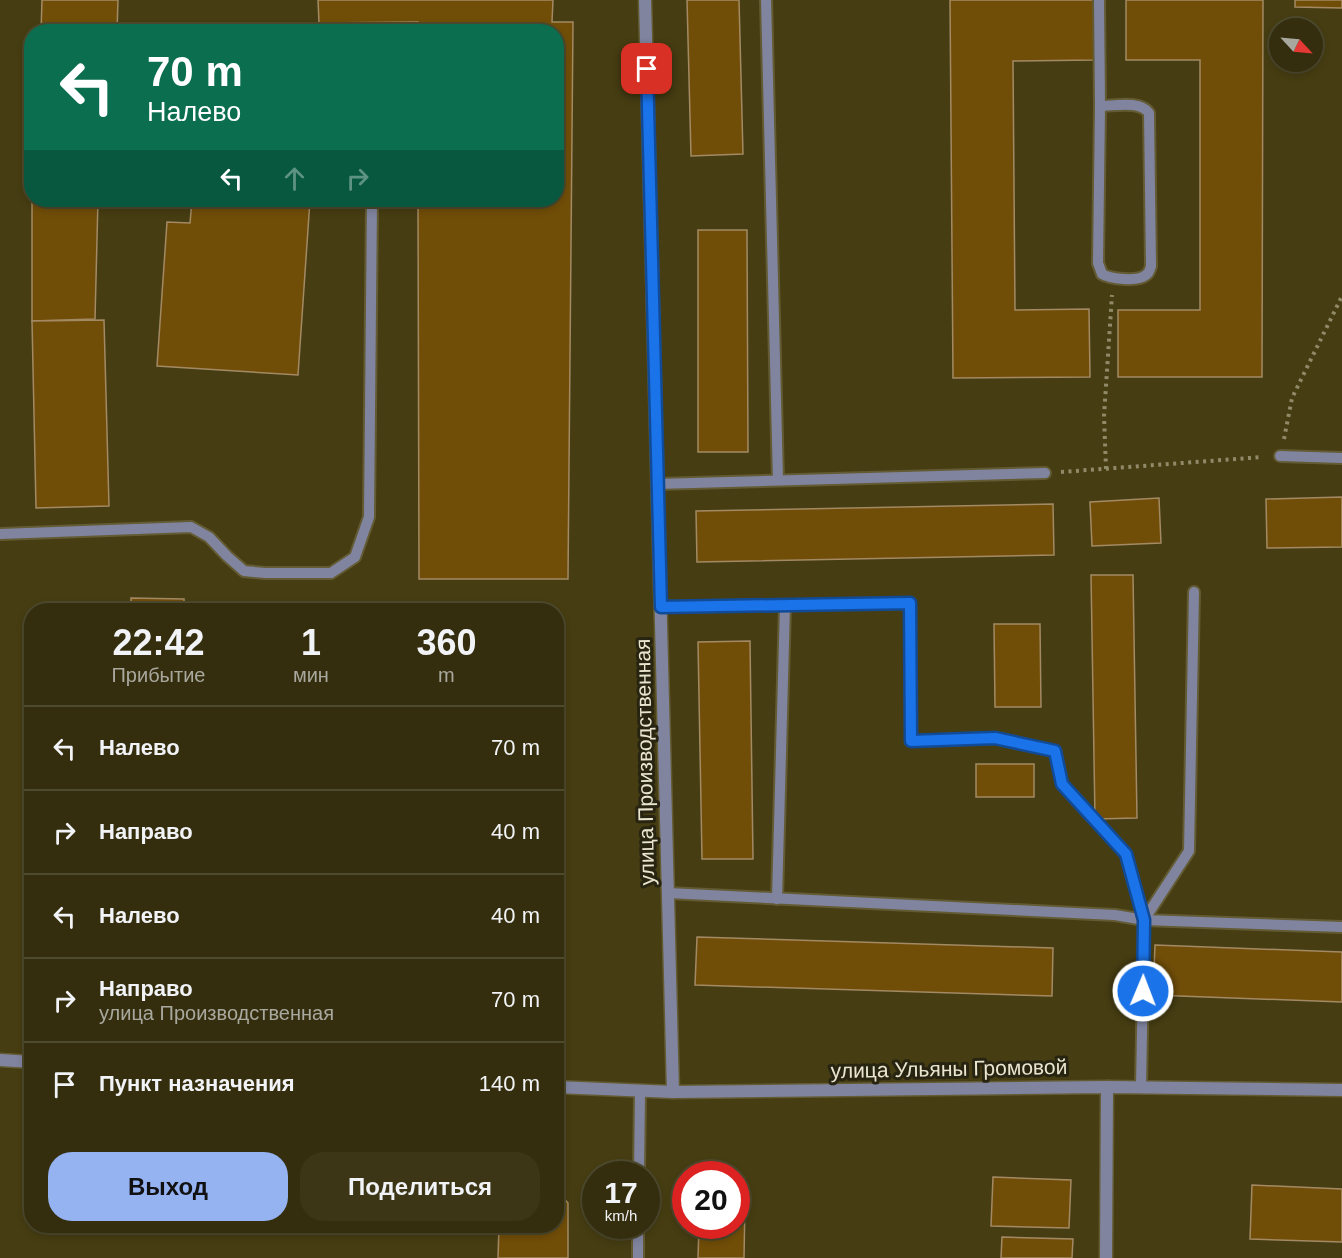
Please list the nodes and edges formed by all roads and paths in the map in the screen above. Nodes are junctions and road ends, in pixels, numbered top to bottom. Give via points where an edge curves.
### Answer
1 (645, 0) edge
2 (766, 0) edge
3 (1099, 0) edge
4 (1100, 106) junction
5 (372, 207) edge
6 (1113, 279) junction
7 (1342, 296) edge
8 (1280, 456) junction
9 (1342, 458) edge
10 (1106, 469) junction
11 (1045, 473) joint
12 (778, 480) junction
13 (657, 484) junction
14 (0, 534) edge
15 (1194, 592) dead end
16 (785, 605) junction
17 (661, 607) junction
18 (668, 893) junction
19 (777, 899) junction
20 (1144, 920) junction
21 (1342, 927) edge
22 (0, 1060) edge
23 (24, 1062) edge
24 (564, 1087) edge
25 (1107, 1087) junction
26 (1141, 1087) junction
27 (1342, 1090) edge
28 (640, 1091) junction
29 (673, 1092) junction
30 (639, 1161) edge
31 (638, 1239) edge
32 (638, 1258) edge
33 (1106, 1258) edge

1 - 13 street, улица Производственная
2 - 12 lane
3 - 4 lane
4 - 6 lane via 1098,263 1101,274
4 - 6 lane via 1137,105 1149,113 1151,266 1143,277
5 - 14 lane via 369,517 355,557 331,573 265,573 244,571 209,537 190,527
6 - 10 path via 1104,416
7 - 8 path via 1292,398
8 - 9 lane
8 - 10 path
10 - 11 path
11 - 12 lane
12 - 13 lane
13 - 17 street, улица Производственная
15 - 20 lane via 1189,851
16 - 17 lane
16 - 19 lane
16 - 20 lane via 910,603 911,741 995,738 1055,751 1062,784 1126,854
17 - 18 street, улица Производственная
18 - 19 lane
18 - 29 street, улица Производственная
19 - 20 lane via 1115,915
20 - 21 lane
20 - 26 lane
22 - 23 street
24 - 28 street, улица Ульяны Громовой
25 - 26 street, улица Ульяны Громовой
25 - 29 street, улица Ульяны Громовой
25 - 33 street
26 - 27 street, улица Ульяны Громовой
28 - 29 street, улица Ульяны Громовой
28 - 30 lane
31 - 32 lane

